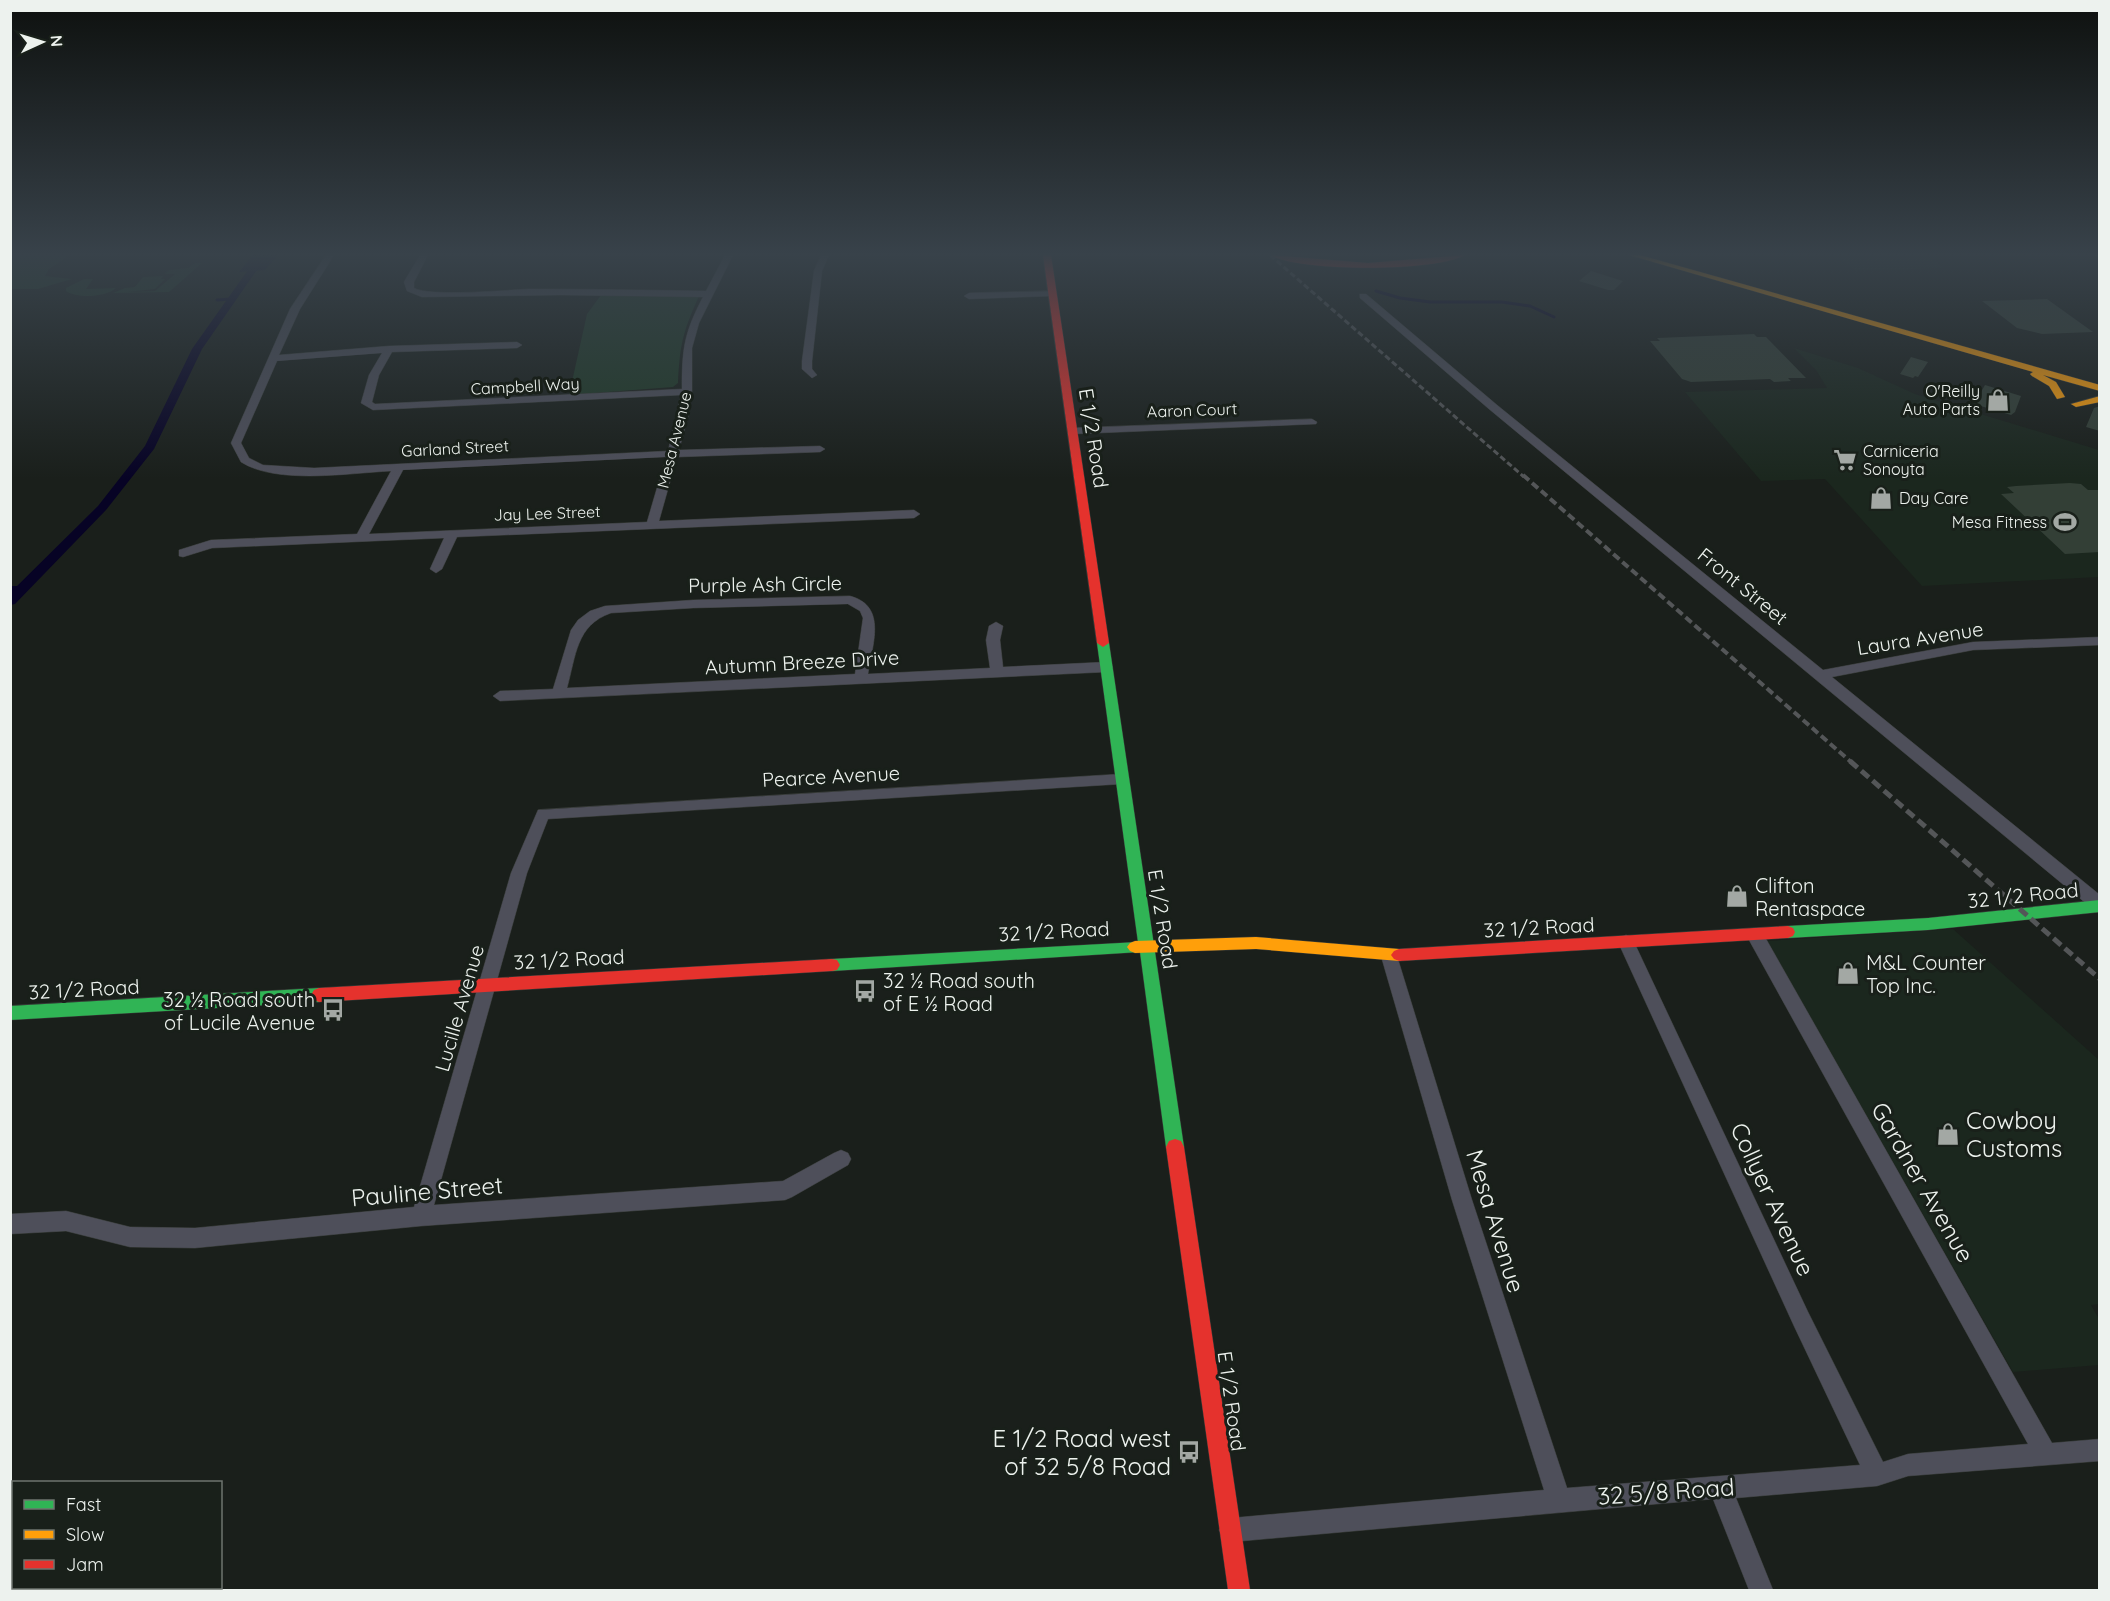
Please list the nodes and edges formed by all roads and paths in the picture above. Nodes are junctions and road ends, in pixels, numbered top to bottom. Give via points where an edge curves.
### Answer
1 (286, 330) edge
2 (692, 330) edge
3 (811, 330) edge
4 (1058, 330) edge
5 (1403, 330) edge
6 (1895, 330) edge
7 (1930, 330) edge
8 (517, 345) dead end
9 (389, 349) junction
10 (273, 358) junction
11 (1991, 358) junction
12 (812, 375) dead end
13 (2100, 378) edge
14 (2100, 388) edge
15 (687, 392) junction
16 (2060, 397) dead end
17 (2100, 399) edge
18 (2076, 404) dead end
19 (1312, 422) dead end
20 (1073, 431) junction
21 (820, 449) dead end
22 (672, 454) junction
23 (398, 468) junction
24 (914, 514) dead end
25 (652, 525) junction
26 (452, 534) junction
27 (361, 538) junction
28 (183, 553) dead end
29 (436, 569) dead end
30 (996, 626) dead end
31 (2100, 641) edge
32 (1106, 667) junction
33 (997, 672) junction
34 (1820, 675) junction
35 (861, 678) junction
36 (559, 693) junction
37 (500, 696) dead end
38 (1122, 779) junction
39 (543, 814) joint
40 (2100, 906) edge
41 (1755, 935) junction
42 (1626, 942) junction
43 (1148, 946) junction
44 (1389, 956) junction
45 (488, 983) junction
46 (10, 1013) edge
47 (841, 1159) dead end
48 (422, 1215) junction
49 (10, 1224) edge
50 (2100, 1450) edge
51 (2046, 1454) junction
52 (1877, 1475) junction
53 (1720, 1487) junction
54 (1559, 1500) junction
55 (1231, 1530) junction
56 (1239, 1590) edge
57 (1761, 1590) edge

1 - 10 street
2 - 15 street, Mesa Avenue via 687,348
3 - 12 street via 807,369
4 - 20 street, E 1/2 Road
5 - 34 street, Front Street
6 - 11 street
7 - 13 street
8 - 9 street
9 - 10 street
9 - 15 street, Campbell Way via 374,375 366,403 373,407
10 - 23 street, Garland Street via 236,443 243,459 274,470
11 - 14 street
11 - 16 street via 2049,381
15 - 22 street, Mesa Avenue
17 - 18 street
19 - 20 street, Aaron Court
20 - 32 street, E 1/2 Road
21 - 22 street, Garland Street
22 - 23 street, Garland Street
22 - 25 street, Mesa Avenue
23 - 27 street
24 - 25 street, Jay Lee Street
25 - 26 street, Jay Lee Street
26 - 27 street, Jay Lee Street
26 - 29 street
27 - 28 street, Jay Lee Street via 211,544
30 - 33 street via 993,640
31 - 34 street, Laura Avenue via 1973,646
32 - 33 street, Autumn Breeze Drive
32 - 38 street, E 1/2 Road
33 - 35 street, Autumn Breeze Drive
34 - 40 street, Front Street
35 - 36 street, Autumn Breeze Drive
35 - 36 street, Purple Ash Circle via 869,618 865,609 850,600 693,604 610,609 595,614 576,633
36 - 37 street, Autumn Breeze Drive
38 - 39 street, Pearce Avenue
38 - 43 street, E 1/2 Road
39 - 45 street, Lucille Avenue via 519,873
40 - 41 street, 32 1/2 Road via 1939,923
41 - 42 street, 32 1/2 Road
41 - 51 street, Gardner Avenue
42 - 44 street, 32 1/2 Road
42 - 52 street, Collyer Avenue
43 - 44 street, 32 1/2 Road via 1256,943
43 - 45 street, 32 1/2 Road
43 - 55 street, E 1/2 Road
44 - 54 street, Mesa Avenue via 1462,1200
45 - 46 street, 32 1/2 Road
45 - 48 street, Lucille Avenue
47 - 48 street, Pauline Street via 785,1190
48 - 49 street, Pauline Street via 195,1238 130,1237 66,1221
50 - 51 street, 32 5/8 Road
51 - 52 street, 32 5/8 Road via 1908,1465
52 - 53 street, 32 5/8 Road
53 - 54 street, 32 5/8 Road
53 - 57 street
54 - 55 street, 32 5/8 Road
55 - 56 street, E 1/2 Road

